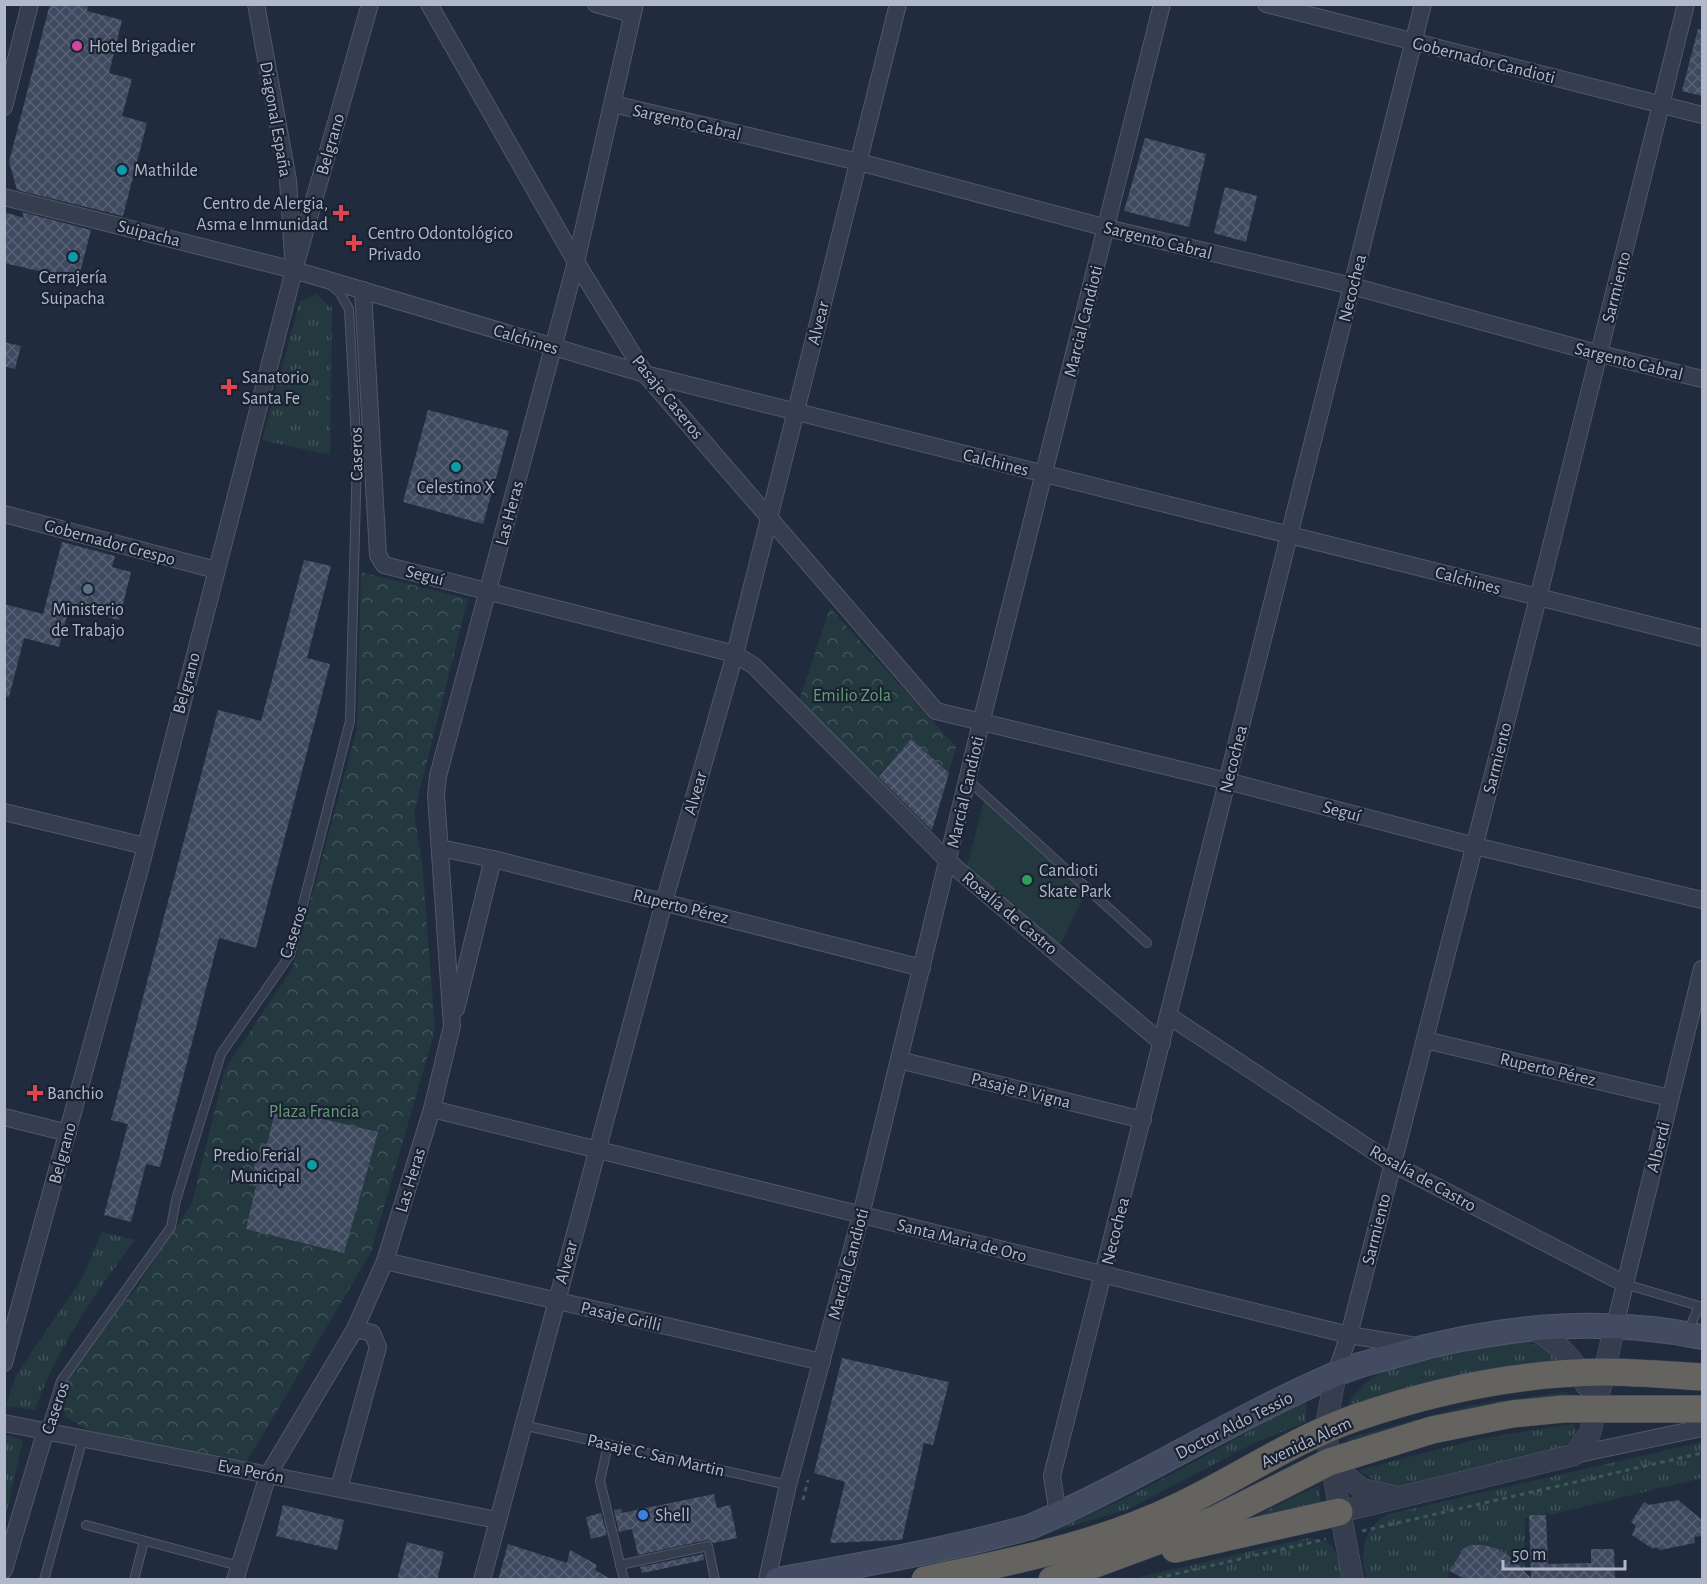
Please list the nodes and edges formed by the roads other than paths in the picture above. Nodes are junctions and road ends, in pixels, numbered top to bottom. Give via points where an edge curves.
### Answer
1 (30, 4) edge
2 (256, 4) edge
3 (370, 4) edge
4 (429, 4) edge
5 (596, 4) edge
6 (898, 4) edge
7 (1162, 4) edge
8 (1266, 4) edge
9 (1423, 4) edge
10 (1686, 4) edge
11 (634, 9) edge
12 (1414, 42) junction
13 (613, 104) junction
14 (1660, 105) junction
15 (4, 107) edge
16 (1702, 115) edge
17 (859, 162) junction
18 (4, 197) edge
19 (1107, 228) junction
20 (576, 262) junction
21 (294, 270) junction
22 (321, 278) junction
23 (1352, 286) junction
24 (363, 290) junction
25 (554, 348) junction
26 (1600, 354) junction
27 (645, 374) junction
28 (1702, 379) edge
29 (796, 412) junction
30 (1045, 474) junction
31 (4, 514) edge
32 (769, 516) junction
33 (1291, 533) junction
34 (216, 570) junction
35 (488, 591) junction
36 (1538, 598) junction
37 (1702, 638) edge
38 (735, 654) junction
39 (981, 723) junction
40 (969, 781) junction
41 (1227, 781) junction
42 (4, 812) edge
43 (145, 846) junction
44 (1475, 846) junction
45 (440, 848) junction
46 (493, 859) junction
47 (949, 862) junction
48 (1702, 900) edge
49 (664, 902) junction
50 (1147, 943) dead end
51 (922, 968) junction
52 (1702, 969) edge
53 (1169, 1016) junction
54 (452, 1026) junction
55 (1425, 1040) junction
56 (1162, 1043) junction
57 (899, 1060) junction
58 (1670, 1098) junction
59 (432, 1109) junction
60 (4, 1118) edge
61 (1143, 1120) junction
62 (68, 1132) junction
63 (597, 1149) junction
64 (1393, 1164) junction
65 (861, 1215) junction
66 (385, 1261) junction
67 (1104, 1275) junction
68 (1625, 1284) junction
69 (556, 1301) junction
70 (1701, 1306) edge
71 (1615, 1325) junction
72 (1532, 1328) junction
73 (355, 1329) junction
74 (1349, 1335) junction
75 (1695, 1336) edge
76 (1423, 1347) junction
77 (822, 1362) junction
78 (4, 1363) edge
79 (1593, 1372) junction
80 (1336, 1373) junction
81 (1702, 1377) edge
82 (1595, 1408) junction
83 (1702, 1409) edge
84 (4, 1423) edge
85 (523, 1425) junction
86 (1702, 1428) edge
87 (46, 1430) junction
88 (1324, 1430) junction
89 (83, 1438) junction
90 (608, 1445) junction
91 (1574, 1455) junction
92 (1329, 1462) junction
93 (268, 1475) junction
94 (788, 1485) junction
95 (339, 1488) junction
96 (1405, 1497) junction
97 (1058, 1515) junction
98 (497, 1520) junction
99 (1341, 1523) junction
100 (86, 1525) dead end
101 (8, 1540) edge
102 (144, 1541) junction
103 (620, 1564) junction
104 (1095, 1566) junction
105 (4, 1570) edge
106 (237, 1573) edge
107 (44, 1580) edge
108 (134, 1580) edge
109 (482, 1580) edge
110 (624, 1580) edge
111 (715, 1580) edge
112 (767, 1580) edge
113 (777, 1580) edge
114 (926, 1580) edge
115 (1052, 1580) edge
116 (1353, 1580) edge

1 - 15 street
2 - 21 street, Diagonal España via 288,180
3 - 21 street, Belgrano
4 - 20 street, Pasaje Caseros
5 - 11 street
6 - 17 street, Alvear
7 - 19 street, Marcial Candioti
8 - 12 street, Gobernador Candioti
9 - 12 street, Necochea
10 - 14 street, Sarmiento
11 - 13 street, Las Heras
12 - 14 street, Gobernador Candioti
12 - 23 street, Necochea
13 - 17 street, Sargento Cabral
13 - 20 street, Las Heras
14 - 16 street, Gobernador Candioti
14 - 26 street, Sarmiento
17 - 19 street, Sargento Cabral
17 - 29 street, Alvear
18 - 21 street, Suipacha
19 - 23 street, Sargento Cabral
19 - 30 street, Marcial Candioti
20 - 25 street, Las Heras
20 - 27 street, Pasaje Caseros
21 - 22 street, Calchines
21 - 34 street, Belgrano
22 - 24 street, Calchines
22 - 87 lane, Caseros via 340,293 349,309 357,456 350,722 290,955 221,1054 171,1227 62,1381
23 - 26 street, Sargento Cabral
23 - 33 street, Necochea
24 - 25 street, Calchines
24 - 35 street, Seguí via 378,555 384,565
25 - 27 street, Calchines
25 - 35 street, Las Heras
26 - 28 street, Sargento Cabral
26 - 36 street, Sarmiento
27 - 29 street, Calchines
27 - 32 street, Pasaje Caseros
29 - 30 street, Calchines
29 - 32 street, Alvear
30 - 33 street, Calchines
30 - 39 street, Marcial Candioti
31 - 34 street, Gobernador Crespo
32 - 38 street, Alvear
32 - 39 street, Pasaje Caseros via 936,711
33 - 36 street, Calchines
33 - 41 street, Necochea
34 - 43 street, Belgrano
35 - 38 street, Seguí
35 - 45 street, Las Heras via 438,776
36 - 37 street, Calchines
36 - 44 street, Sarmiento
38 - 47 street, Rosalía de Castro via 754,666
38 - 49 street, Alvear
39 - 40 street, Marcial Candioti
39 - 41 street, Seguí
40 - 47 street, Marcial Candioti
40 - 50 lane
41 - 44 street, Seguí
41 - 53 street, Necochea
42 - 43 street
43 - 62 street, Belgrano
44 - 48 street, Seguí
44 - 55 street, Sarmiento
45 - 46 street, Ruperto Pérez
45 - 54 street, Las Heras
46 - 49 street, Ruperto Pérez
46 - 54 street, Las Heras
47 - 51 street, Marcial Candioti
47 - 56 street, Rosalía de Castro
49 - 51 street, Ruperto Pérez
49 - 63 street, Alvear
51 - 57 street, Marcial Candioti
52 - 58 street, Alberdi
53 - 56 street, Necochea
53 - 64 street, Rosalía de Castro
54 - 59 street, Las Heras
55 - 58 street, Ruperto Pérez
55 - 64 street, Sarmiento
56 - 61 street, Necochea
57 - 61 street, Pasaje P. Vigna
57 - 65 street, Marcial Candioti
58 - 68 street, Alberdi
59 - 63 street, Santa Maria de Oro
59 - 66 street, Las Heras
60 - 62 street
61 - 67 street, Necochea
62 - 78 street, Belgrano
63 - 65 street, Santa Maria de Oro
63 - 69 street, Alvear
64 - 68 street, Rosalía de Castro
64 - 74 street, Sarmiento
65 - 67 street, Santa Maria de Oro
65 - 77 street, Marcial Candioti
66 - 69 street, Pasaje Grilli
66 - 73 street, Las Heras
67 - 74 street, Santa Maria de Oro
67 - 97 street, Necochea via 1052,1476
68 - 70 lane
68 - 71 street, Alberdi
69 - 77 street, Pasaje Grilli
69 - 85 street, Alvear
70 - 75 lane
71 - 72 main road, Doctor Aldo Tessio
71 - 75 main road, Doctor Aldo Tessio
71 - 79 street
72 - 76 main road, Doctor Aldo Tessio
72 - 79 street
73 - 93 street, Las Heras
73 - 95 street via 372,1333 378,1347
74 - 76 street, Santa Maria de Oro
74 - 80 street, Sarmiento
76 - 80 main road, Doctor Aldo Tessio
77 - 94 street, Marcial Candioti
79 - 81 highway, Avenida Alem
79 - 82 street
79 - 88 highway, Avenida Alem via 1443,1393
80 - 88 street, Sarmiento
80 - 97 main road, Doctor Aldo Tessio
82 - 83 highway, Avenida Alem
82 - 91 street via 1590,1432
82 - 92 highway, Avenida Alem via 1512,1414 1469,1422
84 - 87 street, Eva Perón
85 - 90 lane, Pasaje C. San Martin
85 - 98 street, Alvear
86 - 91 street
87 - 89 street, Eva Perón
87 - 101 street, Caseros
88 - 92 street, Sarmiento
88 - 114 highway, Avenida Alem via 1131,1528 1072,1548
89 - 93 street, Eva Perón
89 - 107 lane
90 - 94 lane, Pasaje C. San Martin
90 - 103 lane via 600,1480
91 - 96 street
92 - 96 street via 1362,1489
92 - 99 street, Sarmiento
92 - 104 highway, Avenida Alem via 1214,1520
93 - 95 street, Eva Perón
93 - 106 street, Las Heras
94 - 112 street, Marcial Candioti
95 - 98 street, Eva Perón
96 - 99 street
97 - 113 main road, Doctor Aldo Tessio via 983,1540
98 - 109 street, Alvear
99 - 104 highway
99 - 116 street, Sarmiento
100 - 102 lane
101 - 105 street, Caseros
102 - 106 lane
102 - 108 lane
103 - 110 lane
103 - 111 lane via 708,1546
104 - 115 highway, Avenida Alem

